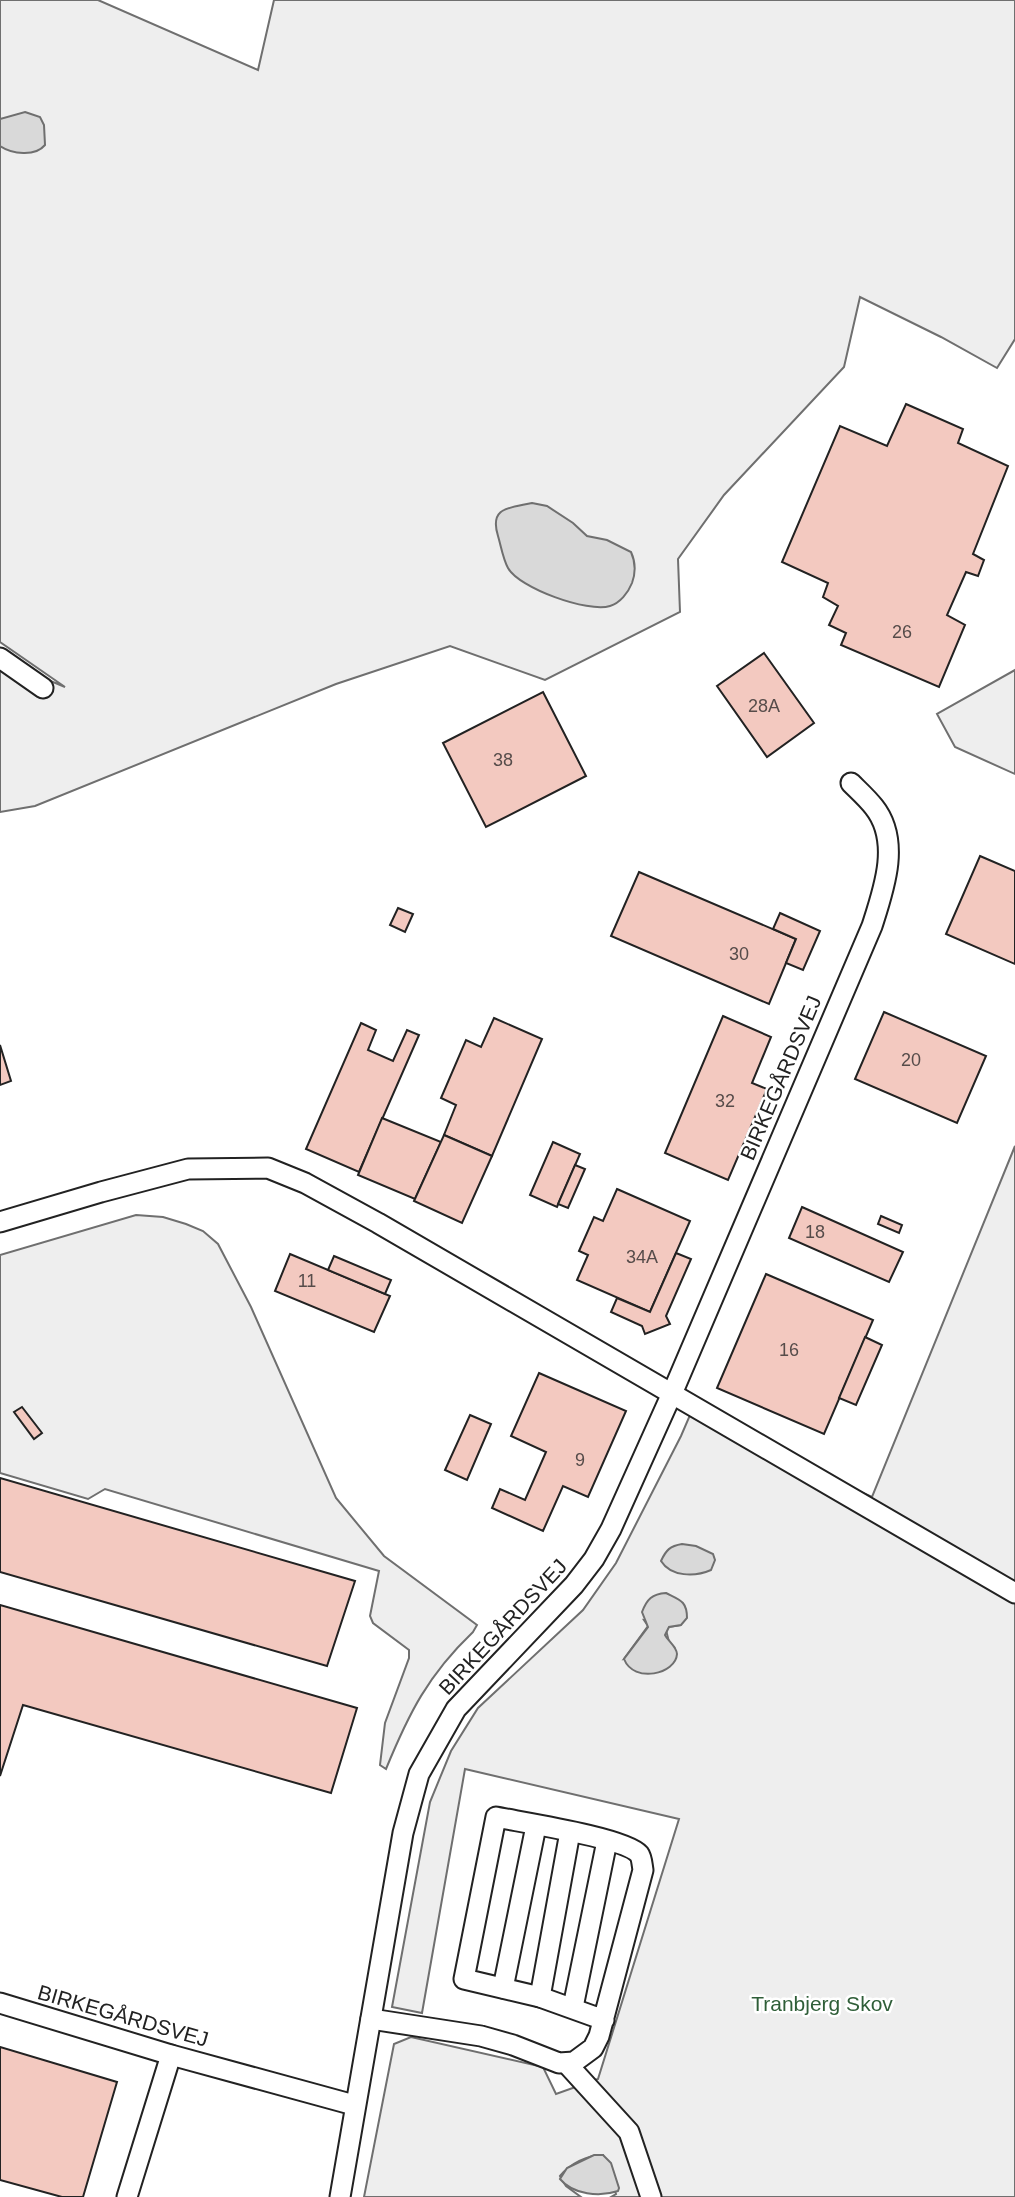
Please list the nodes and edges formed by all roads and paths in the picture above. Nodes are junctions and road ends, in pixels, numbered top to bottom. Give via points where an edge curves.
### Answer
1 (0, 657) edge
2 (43, 688) dead end
3 (851, 783) dead end
4 (0, 1223) edge
5 (672, 1394) junction
6 (1015, 1593) edge
7 (536, 1826) junction
8 (570, 1832) junction
9 (607, 1841) junction
10 (503, 1988) junction
11 (540, 1997) junction
12 (0, 2003) edge
13 (573, 2007) junction
14 (371, 2019) junction
15 (604, 2020) junction
16 (171, 2054) junction
17 (567, 2064) junction
18 (354, 2105) junction
19 (127, 2197) edge
20 (340, 2197) edge
21 (651, 2197) edge

1 - 2 street
3 - 5 street, BIRKEGÅRDSVEJ via 876,809 887,834 883,894
4 - 5 street via 188,1169 268,1168 378,1223
5 - 6 street
5 - 14 street, BIRKEGÅRDSVEJ via 594,1559 552,1610 456,1709 419,1774 403,1833
7 - 8 street
7 - 10 street
7 - 10 street via 496,1817 464,1979
8 - 9 street
8 - 11 street
9 - 13 street
9 - 15 street via 639,1854 643,1870
10 - 11 street
11 - 13 street
12 - 16 street, BIRKEGÅRDSVEJ
13 - 15 street
14 - 17 street via 481,2036
14 - 18 street, BIRKEGÅRDSVEJ
15 - 17 street via 593,2048
16 - 18 street, BIRKEGÅRDSVEJ
16 - 19 street
17 - 21 street via 629,2132
18 - 20 street, BIRKEGÅRDSVEJ

